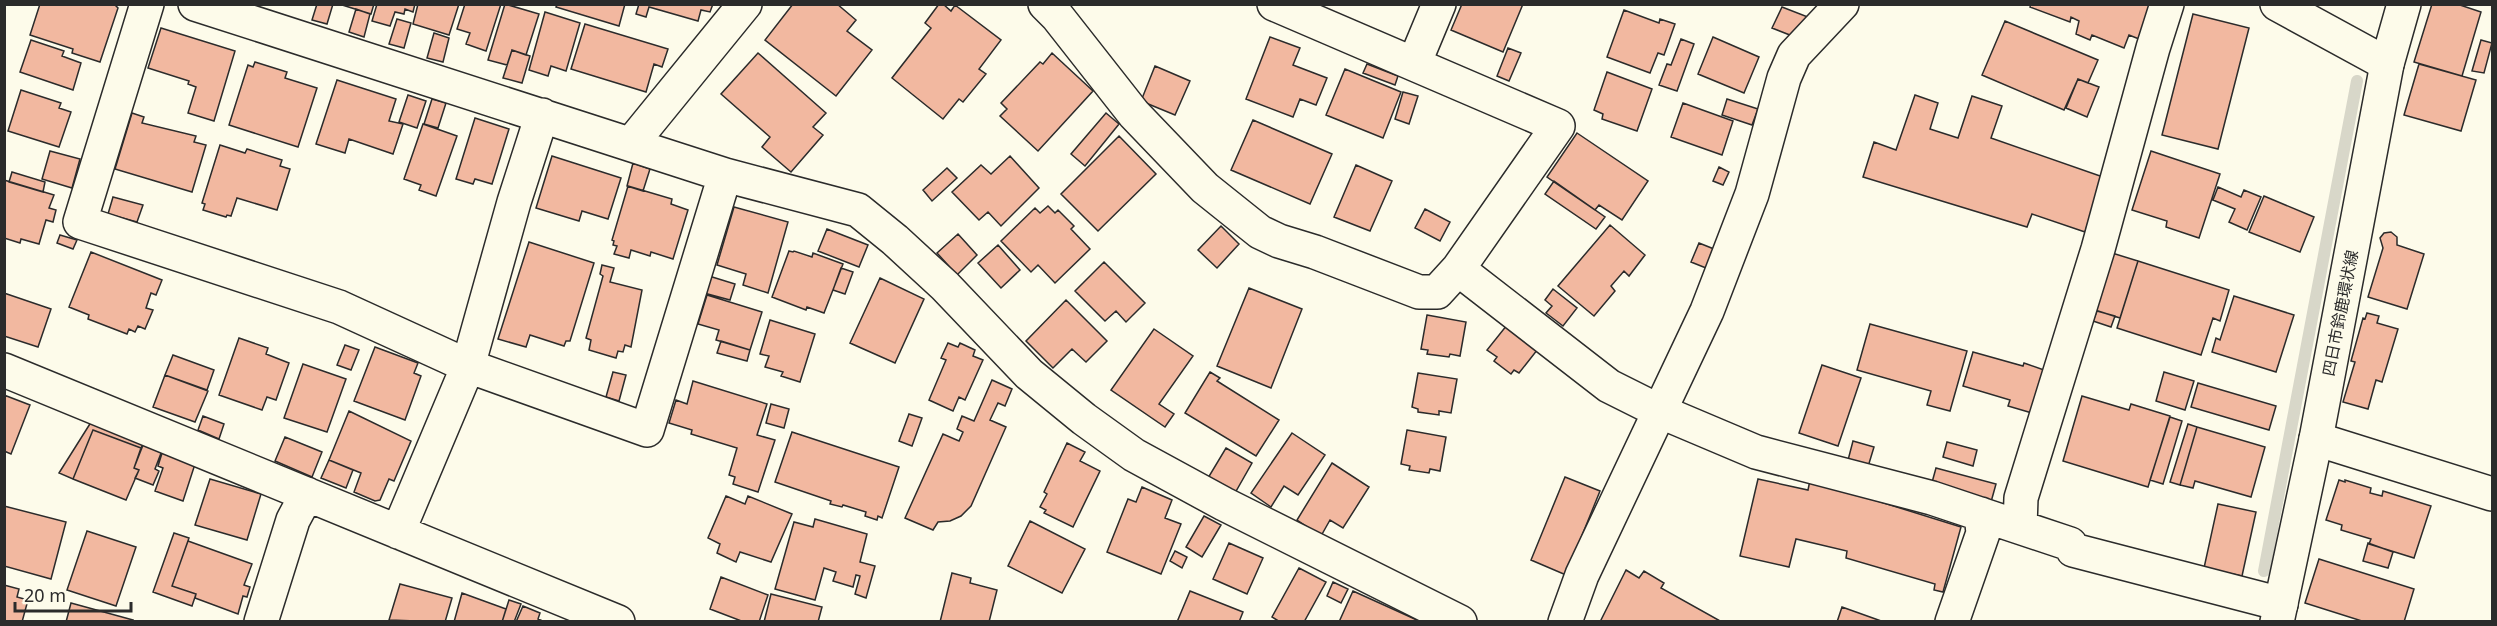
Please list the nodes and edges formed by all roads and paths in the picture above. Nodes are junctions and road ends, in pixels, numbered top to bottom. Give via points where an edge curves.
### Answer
1 (147, 4) edge
2 (195, 4) edge
3 (745, 4) edge
4 (1274, 4) edge
5 (1439, 4) edge
6 (1842, 4) edge
7 (2167, 4) edge
8 (2277, 4) edge
9 (2404, 4) edge
10 (1051, 6) edge
11 (235, 10) edge
12 (2386, 63) junction
13 (1414, 64) junction
14 (542, 115) junction
15 (631, 144) junction
16 (725, 175) junction
17 (1458, 269) junction
18 (468, 366) junction
19 (4, 370) edge
20 (1659, 411) junction
21 (2316, 439) junction
22 (307, 494) junction
23 (2493, 494) edge
24 (1981, 514) junction
25 (2020, 527) junction
26 (398, 532) junction
27 (2279, 613) edge
28 (261, 621) edge
29 (618, 621) edge
30 (1460, 621) edge
31 (1565, 621) edge
32 (1952, 621) edge

1 - 18 street via 80,222 339,307
2 - 11 street
3 - 15 street
4 - 13 street
5 - 13 street
6 - 20 street via 1794,55 1752,194 1707,311
7 - 25 street via 2098,249 2021,498
8 - 12 street
9 - 12 street, 四日市鈴鹿環状線
10 - 17 street via 1134,114 1205,188 1260,232 1419,291 1437,291
11 - 14 street
12 - 21 street, 四日市鈴鹿環状線
13 - 17 street via 1558,126
14 - 15 street
14 - 18 street
15 - 16 street
16 - 18 street via 647,430
16 - 30 street via 858,210 945,286 1029,374 1134,455
17 - 20 street via 1609,386
18 - 26 street
19 - 22 street
20 - 24 street via 1756,452
20 - 31 street via 1582,575
21 - 23 street
21 - 27 street, 四日市鈴鹿環状線
22 - 26 street
22 - 28 street via 293,520
24 - 25 street
24 - 32 street via 1983,533
25 - 27 street via 2070,544 2073,550
26 - 29 street

